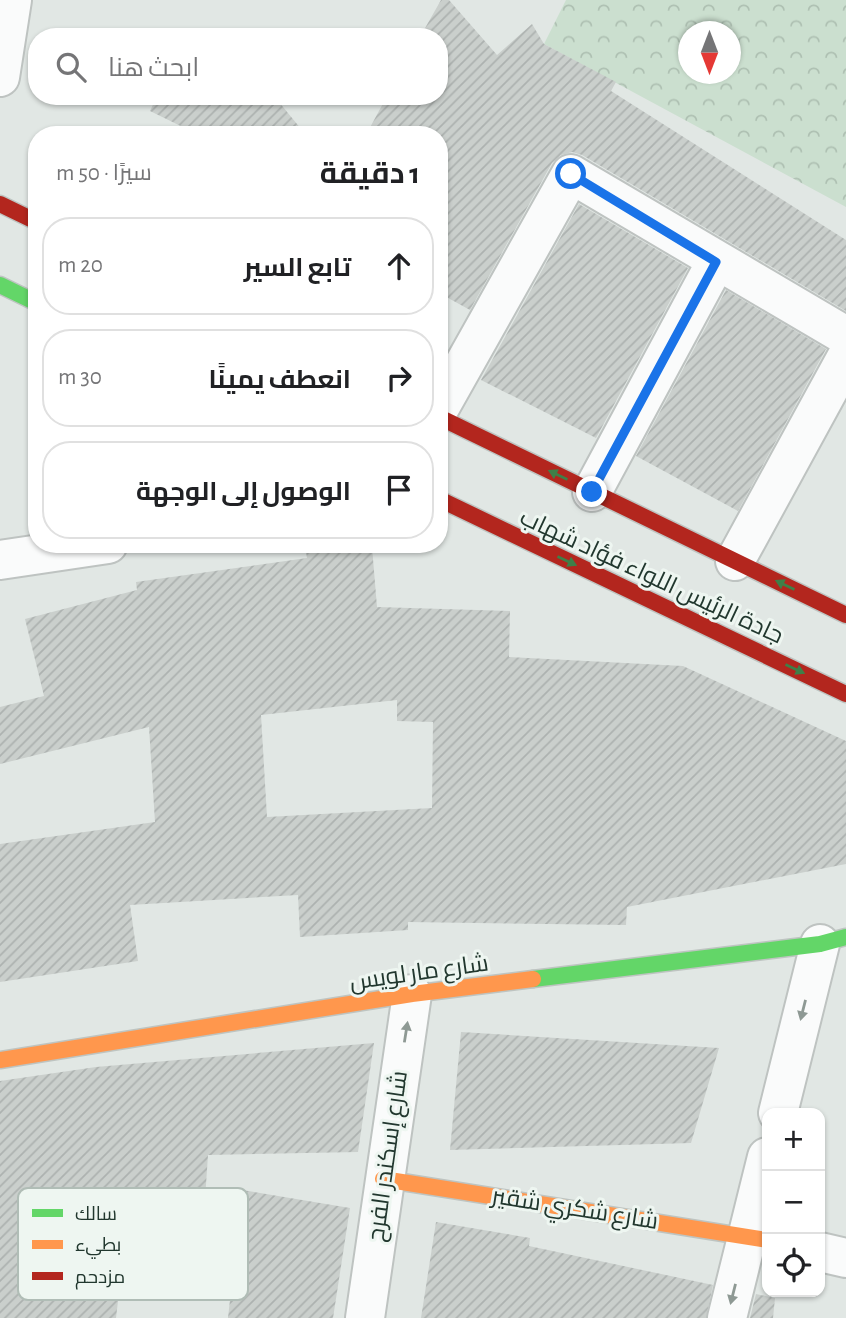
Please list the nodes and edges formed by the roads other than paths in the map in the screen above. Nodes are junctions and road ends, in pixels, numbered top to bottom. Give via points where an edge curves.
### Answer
1 (12, 0) edge
2 (0, 77) edge
3 (0, 204) edge
4 (28, 218) edge
5 (716, 262) junction
6 (0, 285) edge
7 (28, 299) edge
8 (846, 336) edge
9 (846, 358) edge
10 (448, 393) edge
11 (448, 421) edge
12 (592, 492) junction
13 (448, 503) edge
14 (47, 553) edge
15 (0, 560) edge
16 (735, 561) junction
17 (846, 615) edge
18 (846, 694) edge
19 (833, 941) edge
20 (412, 994) junction
21 (0, 1060) edge
22 (780, 1108) edge
23 (765, 1171) edge
24 (383, 1178) junction
25 (758, 1238) edge
26 (825, 1253) edge
27 (846, 1258) edge
28 (365, 1318) edge
29 (727, 1318) edge

1 - 2 street
3 - 4 main road
5 - 8 street
5 - 10 street via 571,174
5 - 12 street
6 - 7 main road
9 - 16 street
12 -> 11 main road, جادة الرئيس اللواء فؤاد شهاب
12 - 16 main road, جادة الرئيس اللواء فؤاد شهاب
13 -> 18 main road, جادة الرئيس اللواء فؤاد شهاب
14 - 15 street
17 -> 16 main road, جادة الرئيس اللواء فؤاد شهاب
19 - 20 main road, شارع مار لويس
19 -> 22 street
20 - 21 main road, شارع مار لويس
24 -> 20 street, شارع إسكندر الفرح
23 - 25 street
24 - 25 main road, شارع شكري شقير
24 - 28 street, شارع إسكندر الفرح
25 -> 29 street
26 - 27 street

